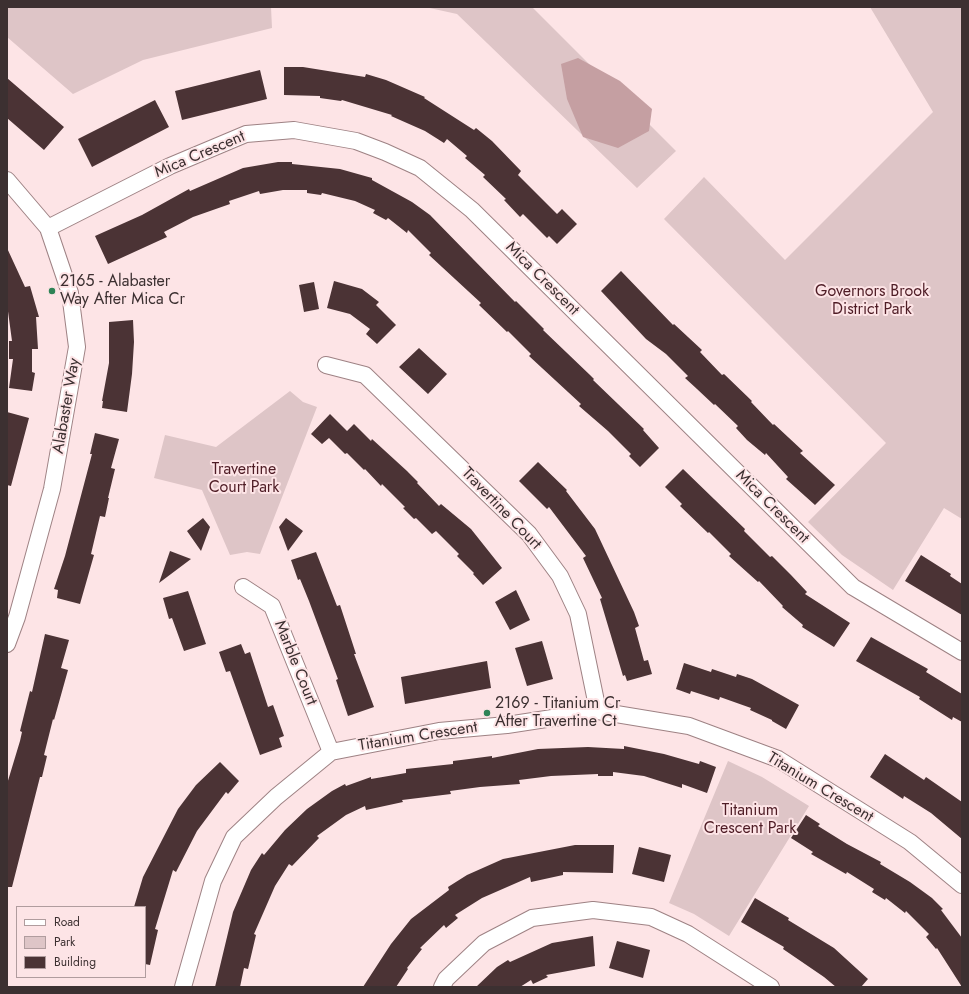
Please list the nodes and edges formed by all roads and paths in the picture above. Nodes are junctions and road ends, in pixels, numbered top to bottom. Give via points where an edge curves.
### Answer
1 (7, 180) edge
2 (48, 228) junction
3 (326, 365) dead end
4 (243, 587) dead end
5 (12, 616) edge
6 (7, 644) edge
7 (962, 652) edge
8 (598, 711) junction
9 (331, 752) junction
10 (962, 885) edge
11 (183, 987) edge
12 (442, 987) edge
13 (771, 987) edge

1 - 2 street, Alabaster Way
2 - 5 street, Alabaster Way via 70,292 77,347 52,489
2 - 7 street, Mica Crescent via 170,166 246,134 294,130 356,141 420,168 472,210 853,587
3 - 8 street, Travertine Court via 365,375 529,534 560,576 578,614
4 - 9 street, Marble Court via 272,606
5 - 6 street, Alabaster Way
8 - 9 street, Titanium Crescent via 507,725 439,731
8 - 10 street, Titanium Crescent via 689,726 778,759 910,842
9 - 11 street, Titanium Crescent via 276,797 234,837 213,881
12 - 13 street via 446,979 484,943 532,918 593,910 650,917 688,934

